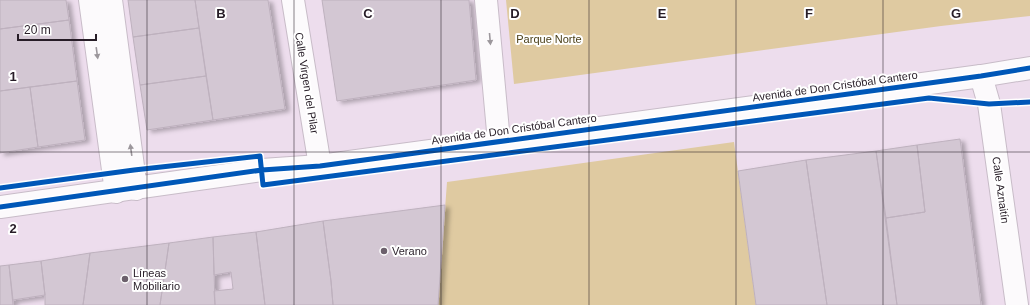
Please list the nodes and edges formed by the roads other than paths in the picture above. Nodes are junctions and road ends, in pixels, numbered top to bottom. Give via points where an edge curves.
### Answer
1 (90, 0) edge
2 (111, 0) edge
3 (293, 0) edge
4 (486, 0) edge
5 (1030, 68) edge
6 (981, 76) junction
7 (499, 142) junction
8 (320, 166) junction
9 (126, 190) junction
10 (0, 207) edge
11 (1017, 305) edge

1 -> 9 main road
9 -> 2 main road
3 - 8 main road, Calle Virgen del Pilar
4 -> 7 main road
5 - 6 main road, Avenida de Don Cristóbal Cantero
6 - 7 main road, Avenida de Don Cristóbal Cantero
6 - 11 main road, Calle Aznaitín via 989,104
7 - 8 main road, Avenida de Don Cristóbal Cantero
8 - 9 main road, Avenida de Don Cristóbal Cantero via 262,170
9 - 10 main road, Avenida de Don Cristóbal Cantero

